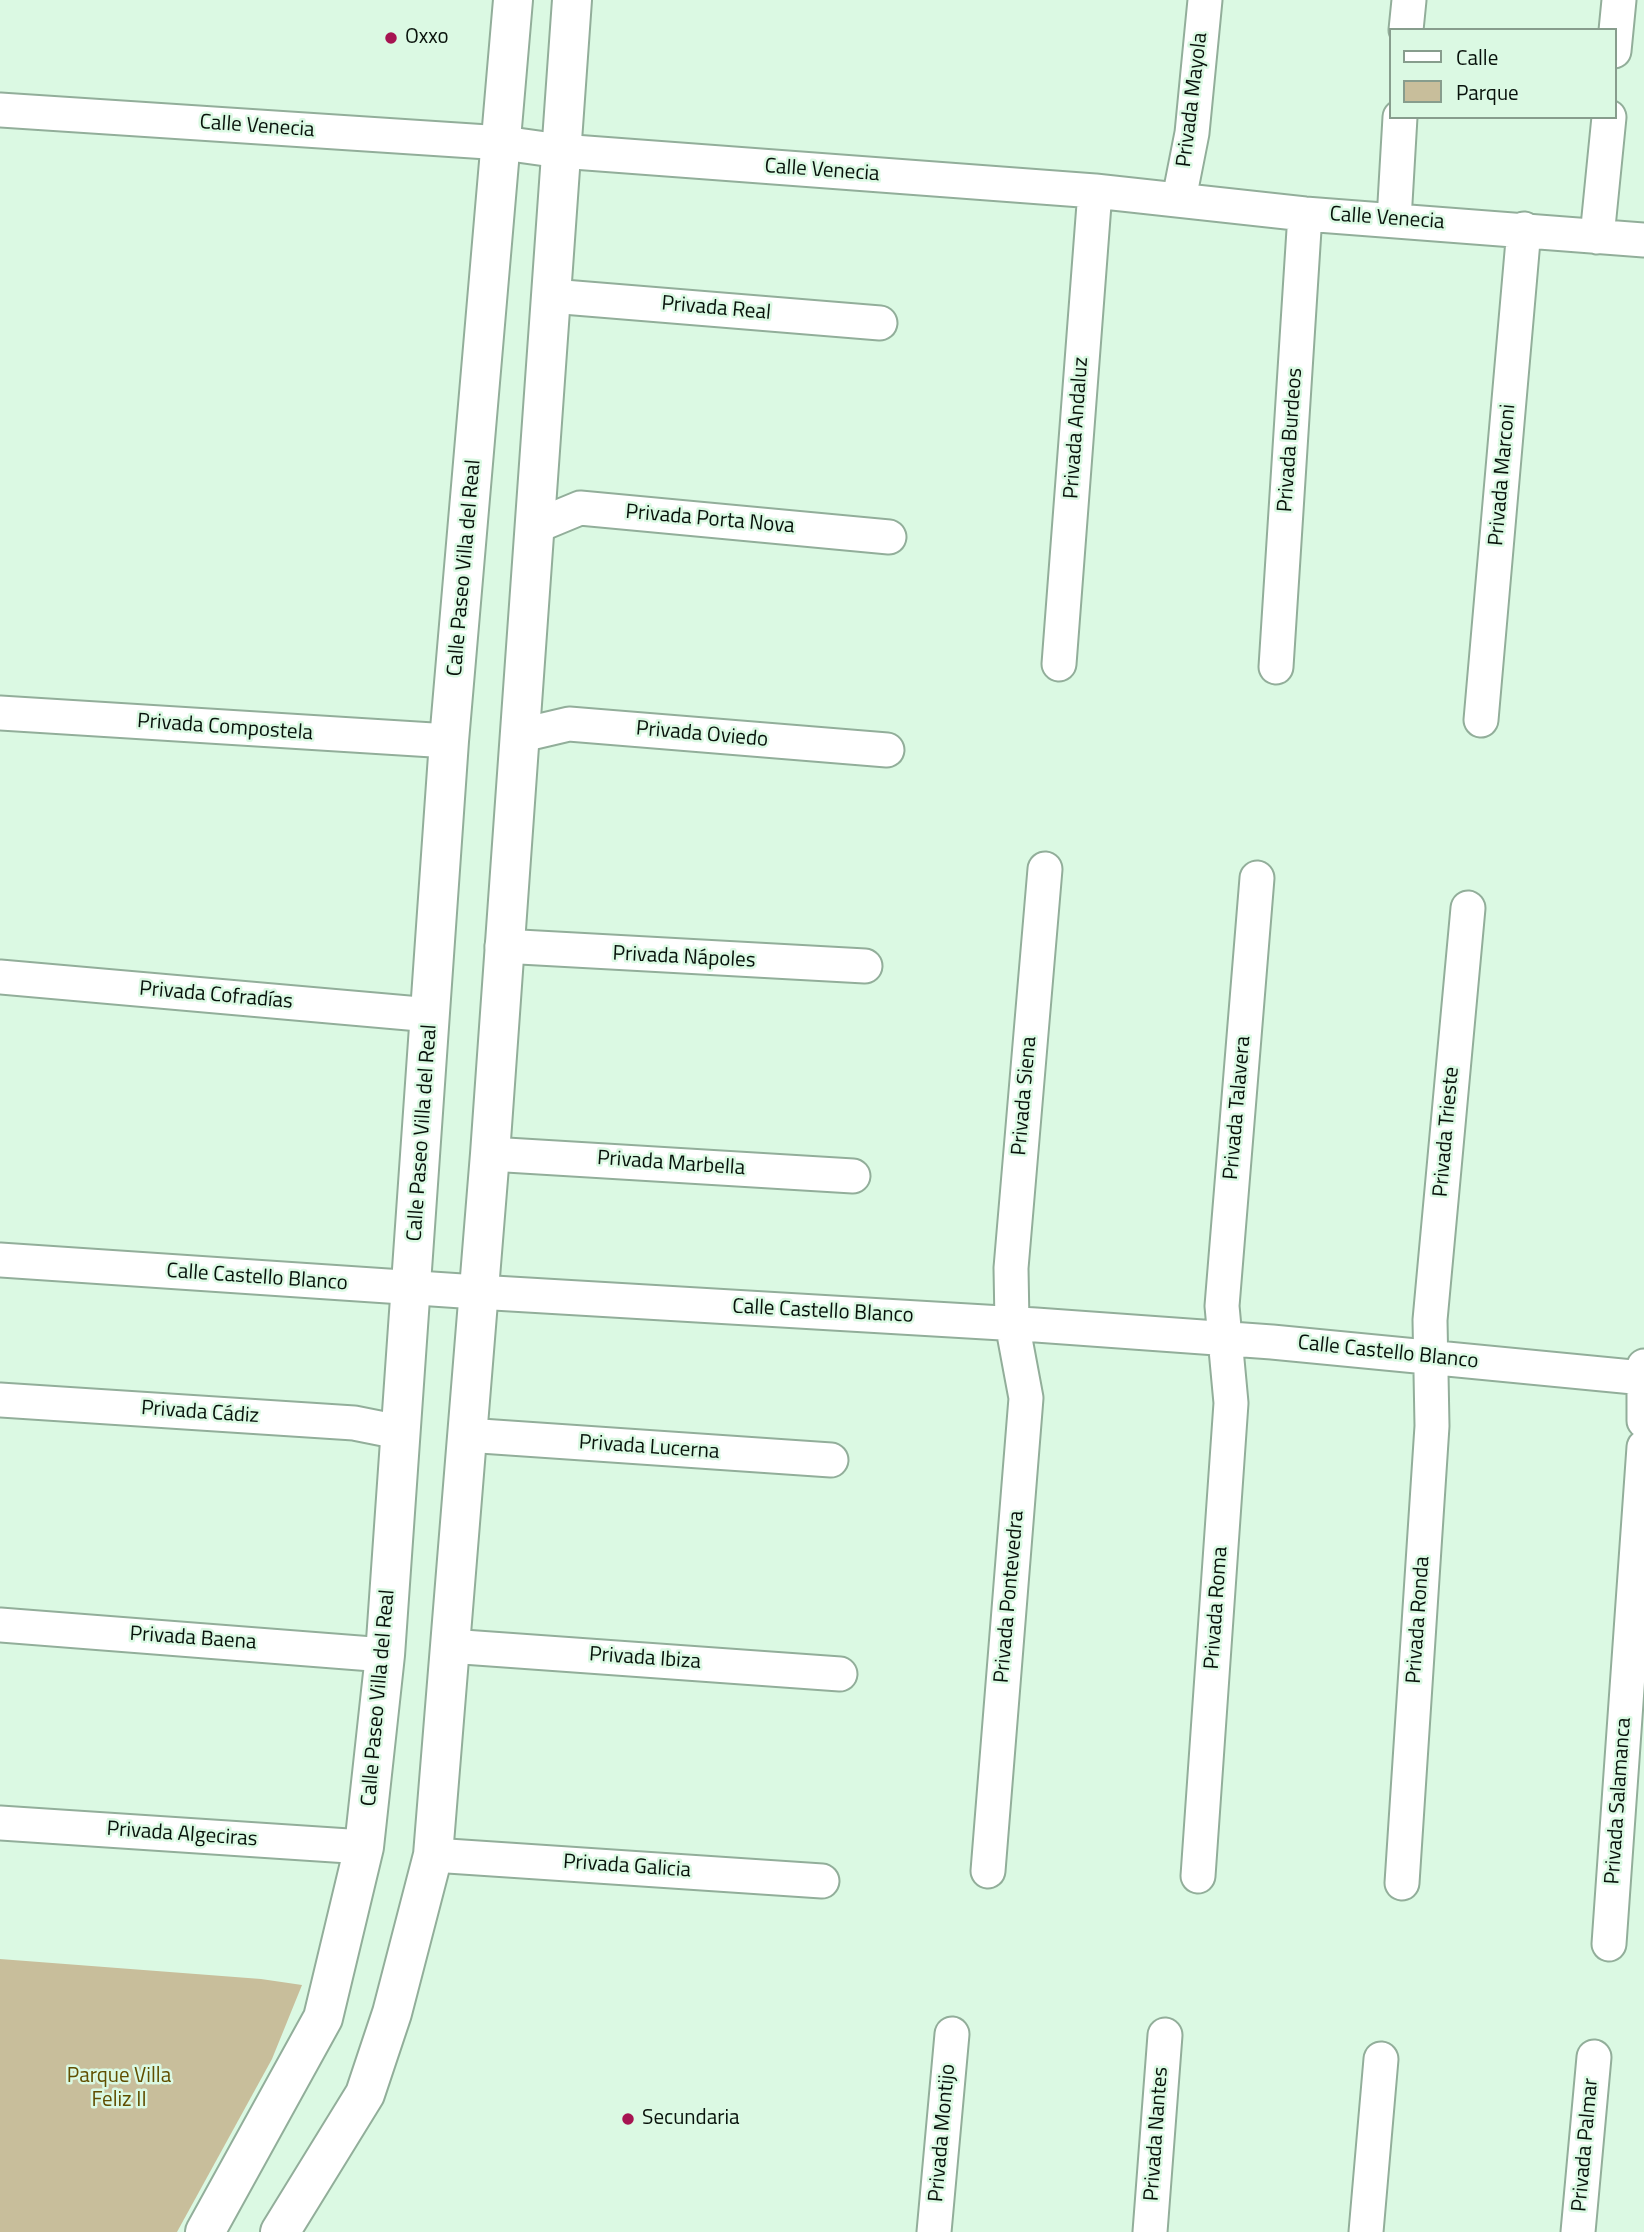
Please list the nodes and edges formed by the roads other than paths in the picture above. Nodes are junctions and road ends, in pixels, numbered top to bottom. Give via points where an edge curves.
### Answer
1 (513, 0) edge
2 (572, 0) edge
3 (1205, 0) edge
4 (1409, 0) edge
5 (1619, 0) edge
6 (1406, 28) edge
7 (1616, 31) edge
8 (0, 110) edge
9 (1399, 119) edge
10 (1609, 119) edge
11 (503, 143) junction
12 (560, 150) junction
13 (1095, 191) junction
14 (1179, 200) junction
15 (1305, 214) junction
16 (1394, 220) junction
17 (1524, 229) junction
18 (1597, 237) junction
19 (1644, 240) edge
20 (551, 296) junction
21 (880, 323) dead end
22 (534, 527) junction
23 (889, 537) dead end
24 (1059, 664) dead end
25 (1276, 667) dead end
26 (0, 713) edge
27 (1480, 720) dead end
28 (518, 736) junction
29 (449, 741) junction
30 (887, 750) dead end
31 (1045, 869) dead end
32 (1256, 878) dead end
33 (1468, 908) dead end
34 (502, 946) junction
35 (865, 966) dead end
36 (0, 977) edge
37 (431, 1015) junction
38 (490, 1154) junction
39 (853, 1177) dead end
40 (0, 1260) edge
41 (412, 1288) junction
42 (477, 1293) junction
43 (1012, 1323) junction
44 (1225, 1339) junction
45 (1431, 1356) junction
46 (1643, 1374) edge
47 (0, 1400) edge
48 (1644, 1422) edge
49 (399, 1432) junction
50 (466, 1435) junction
51 (1644, 1447) edge
52 (831, 1460) dead end
53 (0, 1625) edge
54 (449, 1646) junction
55 (385, 1656) junction
56 (840, 1674) dead end
57 (0, 1822) edge
58 (364, 1847) junction
59 (433, 1855) junction
60 (988, 1871) dead end
61 (1198, 1877) dead end
62 (822, 1881) dead end
63 (1402, 1883) dead end
64 (1609, 1944) dead end
65 (952, 2034) dead end
66 (1165, 2035) dead end
67 (1594, 2057) dead end
68 (1381, 2059) dead end
69 (205, 2232) edge
70 (280, 2232) edge
71 (934, 2232) edge
72 (1150, 2232) edge
73 (1366, 2232) edge
74 (1578, 2232) edge

1 - 11 street, Calle Paseo Villa del Real
2 - 12 street
3 - 14 street, Privada Mayola via 1192,133
4 - 6 street
5 - 7 street
8 - 11 street, Calle Venecia
9 - 16 street
10 - 18 street
11 - 12 street, Calle Venecia
11 - 29 street, Calle Paseo Villa del Real
12 - 13 street, Calle Venecia
12 - 20 street
13 - 14 street, Calle Venecia
13 - 24 street, Privada Andaluz
14 - 15 street, Calle Venecia
15 - 16 street, Calle Venecia
15 - 25 street, Privada Burdeos
16 - 17 street, Calle Venecia
17 - 18 street, Calle Venecia
17 - 27 street, Privada Marconi
18 - 19 street, Calle Venecia
20 - 21 street, Privada Real
20 - 22 street
22 - 23 street, Privada Porta Nova via 580,508
22 - 28 street
26 - 29 street, Privada Compostela
28 - 30 street, Privada Oviedo via 569,724
28 - 34 street
29 - 37 street, Calle Paseo Villa del Real
31 - 43 street, Privada Siena via 1011,1268
32 - 44 street, Privada Talavera via 1222,1306
33 - 45 street, Privada Trieste via 1430,1320
34 - 35 street, Privada Nápoles
34 - 38 street
36 - 37 street, Privada Cofradías
37 - 41 street, Calle Paseo Villa del Real
38 - 39 street, Privada Marbella
38 - 42 street
40 - 41 street, Calle Castello Blanco
41 - 42 street, Calle Castello Blanco
41 - 49 street, Calle Paseo Villa del Real
42 - 43 street, Calle Castello Blanco
42 - 50 street
43 - 44 street, Calle Castello Blanco
43 - 60 street, Privada Pontevedra via 1027,1398
44 - 45 street, Calle Castello Blanco
44 - 61 street, Privada Roma via 1231,1404
45 - 46 street, Calle Castello Blanco
45 - 63 street, Privada Ronda via 1432,1426
46 - 48 street
47 - 49 street, Privada Cádiz via 354,1423
49 - 55 street, Calle Paseo Villa del Real
50 - 52 street, Privada Lucerna
50 - 54 street
51 - 64 street, Privada Salamanca
53 - 55 street, Privada Baena
54 - 56 street, Privada Ibiza
54 - 59 street
55 - 58 street, Calle Paseo Villa del Real
57 - 58 street, Privada Algeciras
58 - 69 street, Calle Paseo Villa del Real via 323,2018
59 - 62 street, Privada Galicia
59 - 70 street via 392,2013 365,2094
65 - 71 street, Privada Montijo
66 - 72 street, Privada Nantes
67 - 74 street, Privada Palmar
68 - 73 street

